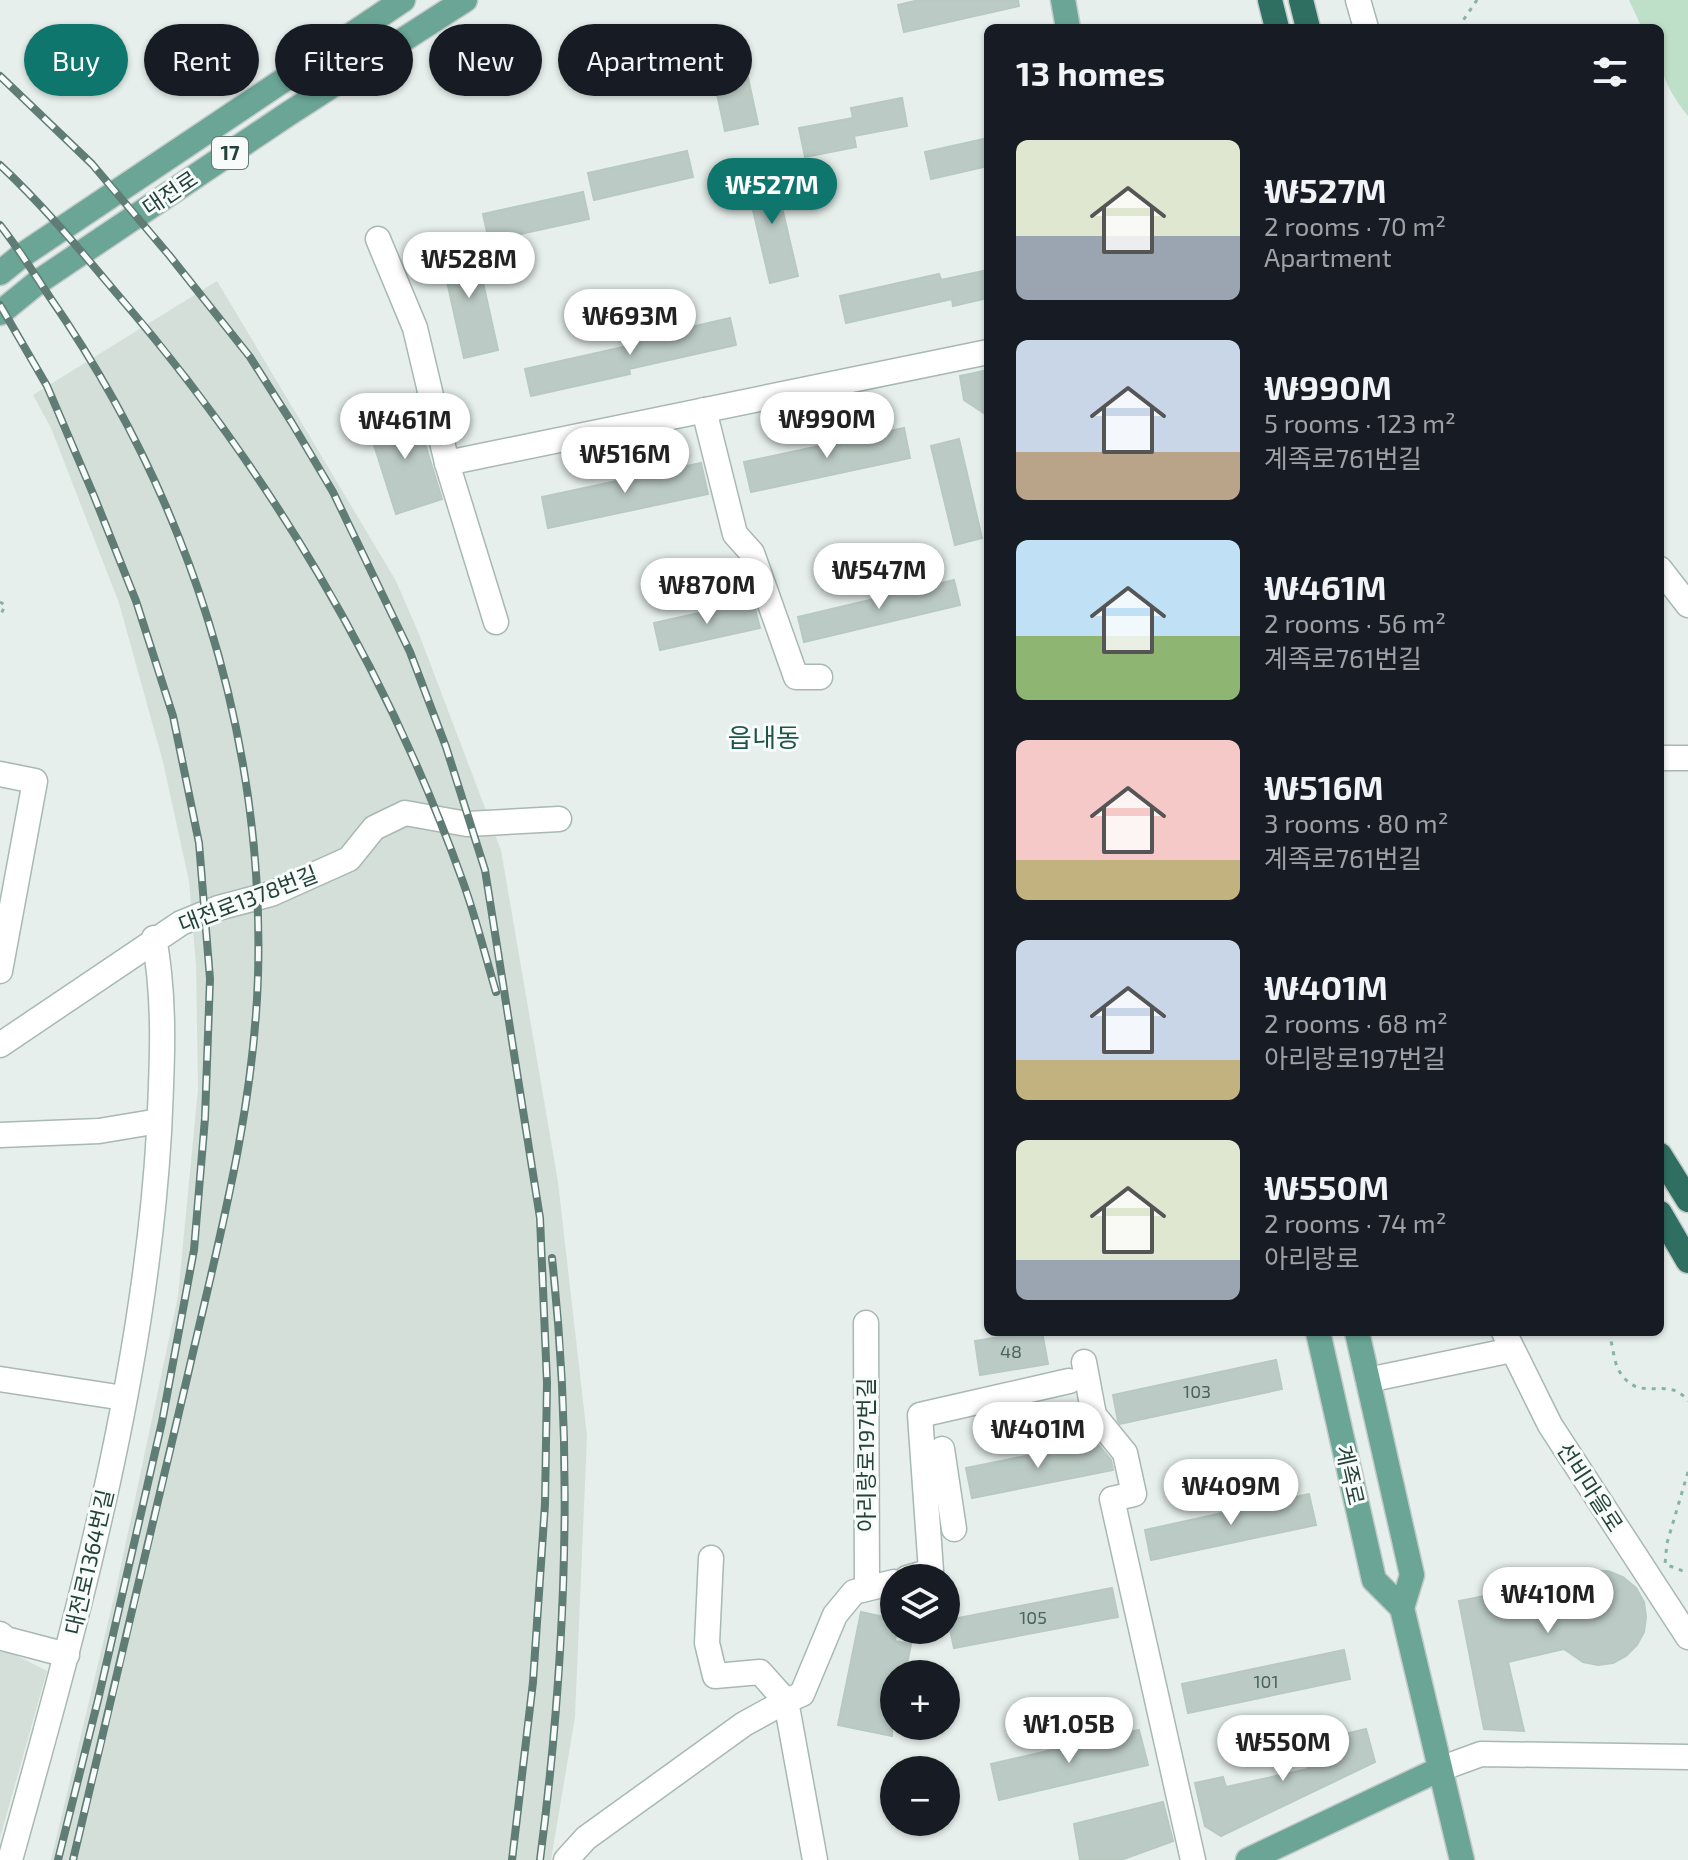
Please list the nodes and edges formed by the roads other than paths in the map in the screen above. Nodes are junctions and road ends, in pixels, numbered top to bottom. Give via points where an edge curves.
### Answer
1 (403, 0) edge
2 (465, 0) edge
3 (1063, 0) edge
4 (1270, 0) edge
5 (1301, 0) edge
6 (1358, 0) edge
7 (1067, 24) edge
8 (1276, 24) edge
9 (1307, 24) edge
10 (1365, 24) edge
11 (378, 239) dead end
12 (0, 273) edge
13 (0, 313) edge
14 (984, 353) edge
15 (704, 410) junction
16 (447, 463) junction
17 (1664, 574) edge
18 (1688, 605) edge
19 (496, 622) dead end
20 (820, 677) dead end
21 (1664, 758) edge
22 (1688, 758) edge
23 (0, 774) edge
24 (559, 819) dead end
25 (154, 938) junction
26 (0, 971) edge
27 (0, 1045) edge
28 (159, 1121) junction
29 (0, 1135) edge
30 (1664, 1161) edge
31 (1688, 1200) edge
32 (1664, 1220) edge
33 (1688, 1261) edge
34 (866, 1323) dead end
35 (1319, 1336) edge
36 (1358, 1336) edge
37 (1508, 1341) edge
38 (0, 1379) edge
39 (1368, 1380) junction
40 (124, 1398) junction
41 (942, 1449) dead end
42 (954, 1529) dead end
43 (711, 1558) dead end
44 (931, 1564) edge
45 (880, 1585) edge
46 (867, 1588) junction
47 (1402, 1608) junction
48 (2, 1637) edge
49 (1688, 1637) edge
50 (67, 1655) junction
51 (786, 1701) junction
52 (1688, 1757) edge
53 (1440, 1769) junction
54 (10, 1860) edge
55 (566, 1860) edge
56 (815, 1860) edge
57 (1193, 1860) edge
58 (1248, 1860) edge
59 (1462, 1860) edge

1 - 12 main road, 대전로 / 17
2 - 13 main road, 대전로 / 17 via 38,282
3 - 7 main road
4 - 8 highway
5 - 9 highway
6 - 10 street
11 - 16 street via 415,328
14 - 15 street
15 - 16 street
15 - 20 street via 735,534 752,553 796,677
16 - 19 street
17 - 18 street
21 - 22 street
23 - 26 street via 35,781
24 - 25 street, 대전로1378번길 via 467,824 405,813 374,828 349,859
25 - 27 street, 대전로1378번길
25 - 28 street, 대전로1364번길 via 160,996
28 - 29 street via 99,1131
28 - 40 street, 대전로1364번길 via 149,1254
30 - 31 highway
32 - 33 highway
34 - 46 street, 아리랑로197번길
35 - 47 main road, 계족로 via 1374,1580
36 - 39 main road, 계족로
37 - 39 street
37 - 49 street, 선비마을로 via 1550,1425
38 - 40 street
39 - 47 main road, 계족로 via 1412,1575
40 - 50 street, 대전로1364번길
41 - 42 street
43 - 51 street via 707,1643 715,1676 760,1672
44 - 57 street via 920,1415 1076,1371 1094,1415 1125,1453 1134,1494 1112,1499
45 - 46 street
46 - 51 street via 854,1592 835,1615 802,1694
47 - 53 main road, 계족로
48 - 50 street, 대전로1364번길
50 - 54 street
51 - 55 street via 744,1724 586,1838
51 - 56 street
52 - 53 street via 1481,1754
53 - 58 main road
53 - 59 main road, 계족로

